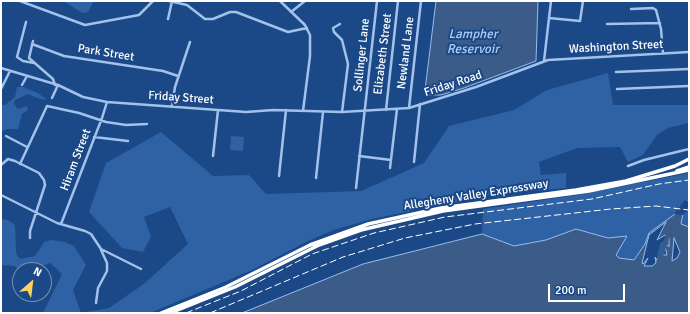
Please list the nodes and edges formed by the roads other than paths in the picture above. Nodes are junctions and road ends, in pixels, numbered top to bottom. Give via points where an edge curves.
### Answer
1 (20, 1) edge
2 (153, 1) edge
3 (171, 1) edge
4 (280, 1) edge
5 (299, 1) edge
6 (305, 1) edge
7 (377, 1) edge
8 (398, 1) edge
9 (421, 1) edge
10 (551, 1) edge
11 (583, 1) edge
12 (299, 6) junction
13 (631, 8) dead end
14 (291, 12) junction
15 (549, 18) junction
16 (168, 19) dead end
17 (26, 22) dead end
18 (660, 23) junction
19 (340, 24) dead end
20 (607, 24) dead end
21 (307, 28) junction
22 (190, 42) dead end
23 (689, 52) edge
24 (663, 53) junction
25 (544, 61) junction
26 (34, 63) junction
27 (1, 68) edge
28 (689, 69) edge
29 (10, 71) junction
30 (616, 72) dead end
31 (27, 76) junction
32 (178, 76) junction
33 (22, 85) dead end
34 (57, 85) junction
35 (689, 86) edge
36 (1, 89) edge
37 (617, 89) dead end
38 (52, 98) dead end
39 (107, 102) junction
40 (420, 104) junction
41 (172, 106) junction
42 (409, 108) junction
43 (397, 109) junction
44 (218, 110) junction
45 (286, 110) junction
46 (386, 110) junction
47 (303, 111) junction
48 (364, 111) junction
49 (323, 112) junction
50 (342, 112) junction
51 (101, 121) junction
52 (147, 124) dead end
53 (6, 136) dead end
54 (94, 137) junction
55 (128, 142) dead end
56 (27, 147) junction
57 (689, 149) edge
58 (213, 156) dead end
59 (359, 156) junction
60 (391, 160) junction
61 (689, 160) edge
62 (414, 162) dead end
63 (20, 164) junction
64 (1, 165) edge
65 (628, 166) dead end
66 (689, 167) edge
67 (390, 168) dead end
68 (689, 170) edge
69 (279, 176) dead end
70 (316, 178) dead end
71 (645, 180) junction
72 (356, 188) dead end
73 (1, 195) edge
74 (36, 212) junction
75 (61, 224) junction
76 (30, 238) dead end
77 (101, 250) junction
78 (141, 269) dead end
79 (96, 303) dead end
80 (161, 313) edge
81 (170, 313) edge

1 - 2 street via 85,25 139,15
3 - 16 street
3 - 21 street via 187,5 205,19 236,12 288,32
4 - 14 street
5 - 12 street
6 - 12 street
7 - 48 street, Sollinger Lane
8 - 46 street, Elizabeth Street
9 - 42 street, Newland Lane
10 - 15 street
11 - 15 street via 580,21
12 - 14 street
13 - 18 street via 655,9
14 - 21 street
15 - 25 street
17 - 26 street via 17,59
18 - 20 street
18 - 24 street
19 - 50 street via 333,28 342,40 348,64
21 - 47 street via 310,34 310,56
22 - 32 street
23 - 24 street, Washington Street
24 - 25 street, Washington Street
25 - 40 street, Friday Road via 476,87
26 - 32 street, Park Street via 29,58 33,42 64,56 163,71
26 - 34 street
27 - 29 street, Friday Street
28 - 30 street
29 - 31 street, Friday Street
29 - 36 street
31 - 33 street
31 - 34 street, Friday Street
32 - 41 street
34 - 38 street
34 - 39 street, Friday Street via 83,98
35 - 37 street
39 - 41 street, Friday Street
39 - 51 street, Hiram Street
40 - 42 street, Friday Road
40 - 62 street
41 - 44 street, Friday Street
42 - 43 street, Friday Road
43 - 46 street, Friday Road
43 - 60 street
44 - 45 street, Friday Street
44 - 58 street
45 - 47 street, Friday Street
45 - 69 street
46 - 48 street, Friday Road
47 - 49 street, Friday Street
48 - 50 street, Friday Street
48 - 59 street, Sollinger Lane
49 - 50 street, Friday Street
49 - 70 street
51 - 52 street via 126,125
51 - 54 street, Hiram Street
51 - 56 street via 47,106
53 - 56 street
54 - 55 street
54 - 75 street, Hiram Street
56 - 63 street
57 - 65 street
59 - 60 street
59 - 72 street, Sollinger Lane
60 - 67 street
61 - 80 highway, Allegheny Valley Expressway via 632,179 595,187 452,207 368,224 310,245 231,284
63 - 64 street via 8,159
63 - 74 street via 39,173 44,180
66 - 71 highway
68 - 71 highway, Allegheny Valley Expressway
71 - 81 highway, Allegheny Valley Expressway via 589,191 461,208 361,230 319,245 235,287
73 - 74 street
74 - 75 street
74 - 76 street
75 - 77 street via 88,232
77 - 78 street
77 - 79 street via 107,263 107,271 98,288

